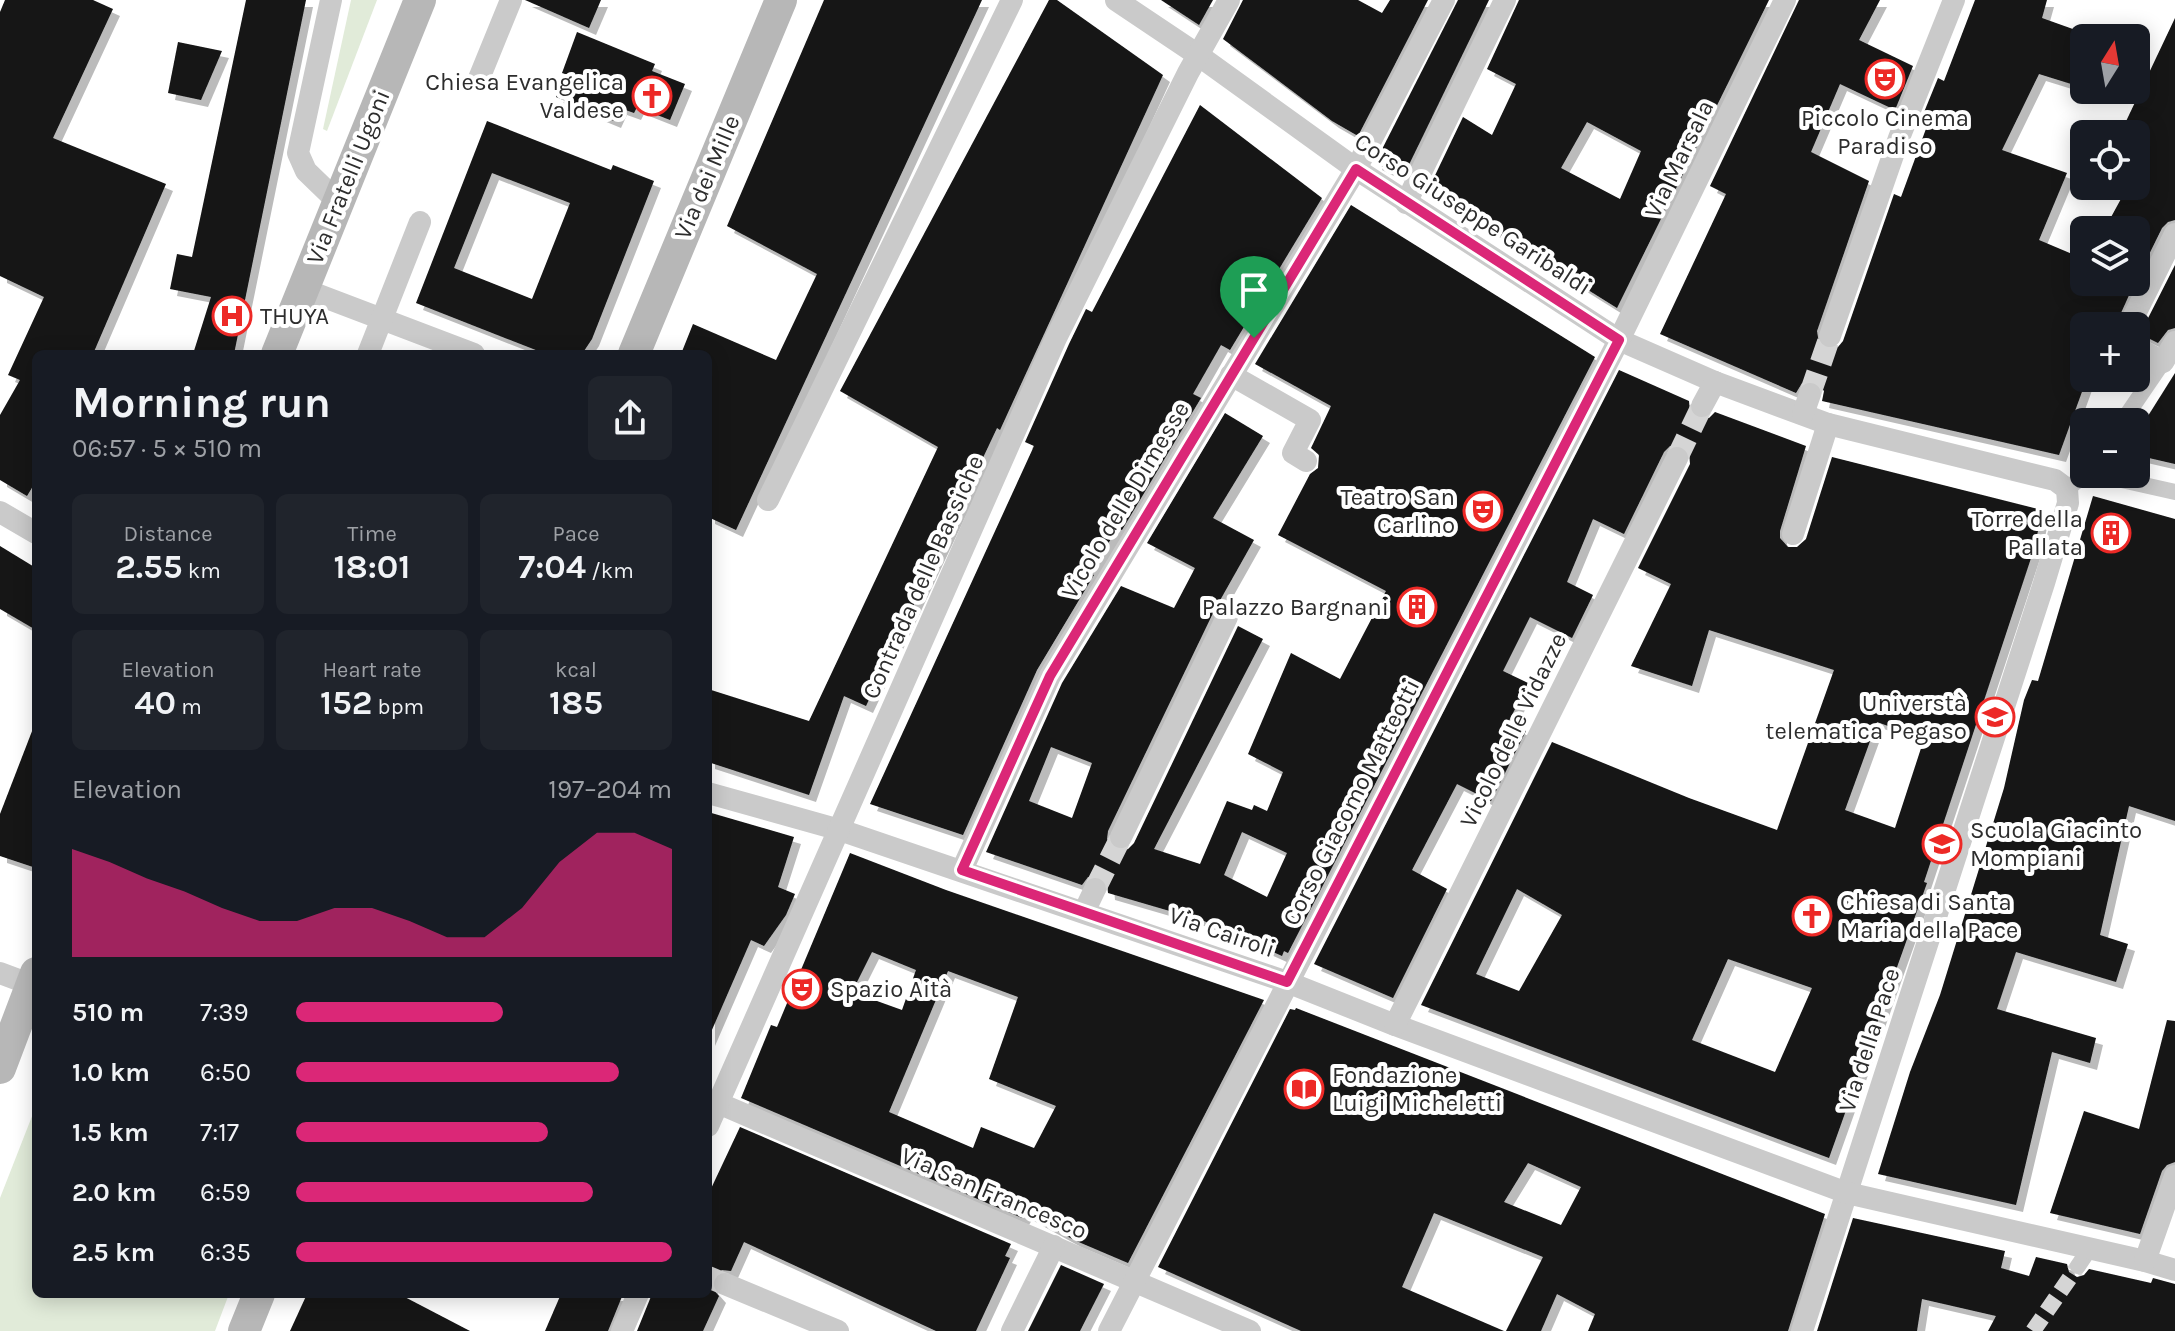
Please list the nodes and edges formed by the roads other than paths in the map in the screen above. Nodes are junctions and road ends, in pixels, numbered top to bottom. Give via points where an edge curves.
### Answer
1 (331, 0) edge
2 (420, 0) edge
3 (511, 0) edge
4 (781, 0) edge
5 (1012, 0) edge
6 (1116, 0) edge
7 (1229, 0) edge
8 (1444, 0) edge
9 (1505, 0) edge
10 (1785, 0) edge
11 (1954, 0) edge
12 (1198, 55) junction
13 (478, 81) dead end
14 (1356, 169) junction
15 (337, 201) junction
16 (1406, 203) junction
17 (420, 222) dead end
18 (2175, 234) edge
19 (303, 289) junction
20 (2136, 312) edge
21 (381, 318) junction
22 (1830, 336) tunnel mouth
23 (1619, 340) junction
24 (2175, 342) edge
25 (279, 350) edge
26 (369, 350) edge
27 (464, 350) edge
28 (636, 350) edge
29 (2150, 355) edge
30 (2163, 362) junction
31 (1231, 375) junction
32 (1715, 382) junction
33 (1702, 406) tunnel mouth
34 (2132, 408) edge
35 (1828, 424) junction
36 (1677, 458) tunnel mouth
37 (1306, 461) dead end
38 (2150, 486) edge
39 (2070, 487) edge
40 (2067, 489) junction
41 (2175, 492) edge
42 (768, 500) dead end
43 (0, 512) edge
44 (32, 531) edge
45 (1793, 534) dead end
46 (1227, 617) dead end
47 (712, 794) edge
48 (840, 830) junction
49 (1121, 837) tunnel mouth
50 (962, 870) junction
51 (1095, 889) tunnel mouth
52 (1084, 912) junction
53 (0, 973) edge
54 (32, 979) edge
55 (1287, 982) junction
56 (32, 984) edge
57 (1395, 1025) junction
58 (0, 1068) edge
59 (718, 1103) junction
60 (712, 1117) edge
61 (2175, 1176) edge
62 (1847, 1193) junction
63 (1054, 1246) junction
64 (2145, 1261) junction
65 (2175, 1270) edge
66 (1134, 1281) junction
67 (725, 1284) tunnel mouth
68 (257, 1298) edge
69 (636, 1298) edge
70 (244, 1331) edge
71 (622, 1331) edge
72 (838, 1331) edge
73 (1012, 1331) edge
74 (1109, 1331) edge
75 (1250, 1331) edge
76 (1802, 1331) edge

1 - 15 street via 298,153 306,171
2 - 15 main road, Via Fratelli Ugoni
3 - 13 street
4 - 28 main road, Via dei Mille
5 - 42 street
6 - 12 street, Corso Giuseppe Garibaldi
7 - 12 street, Contrada delle Bassiche
8 - 14 street, Vicolo delle Dimesse
9 - 16 street
10 - 23 street, Via Marsala
11 - 22 street
12 - 14 street, Corso Giuseppe Garibaldi
12 - 48 street, Contrada delle Bassiche via 1056,338
14 - 16 street, Corso Giuseppe Garibaldi
14 - 31 street, Vicolo delle Dimesse
15 - 19 main road, Via Fratelli Ugoni
16 - 23 street, Corso Giuseppe Garibaldi
17 - 21 street
18 - 20 street
19 - 21 street
19 - 25 main road, Via Fratelli Ugoni
21 - 26 street
21 - 27 street
23 - 32 street, Corso Giuseppe Garibaldi
23 - 55 street, Corso Giacomo Matteotti
24 - 30 street
29 - 30 street
30 - 34 street
31 - 37 street via 1310,420 1293,453
31 - 50 street, Vicolo delle Dimesse via 1050,676
32 - 33 street
32 - 35 street, Corso Giuseppe Garibaldi via 1806,404
35 - 40 street, Corso Giuseppe Garibaldi via 2055,480
35 - 45 street
36 - 57 street, Vicolo delle Vidazze
38 - 41 street
39 - 40 street
40 - 62 street, Via della Pace via 2068,503 2044,583
43 - 44 street
46 - 49 street
47 - 48 street, Via Cairoli
48 - 50 street, Via Cairoli
48 - 59 street, Contrada delle Bassiche
50 - 52 street, Via Cairoli
51 - 52 street
52 - 55 street, Via Cairoli
53 - 54 street
55 - 57 street, Via Cairoli
55 - 66 street, Corso Giacomo Matteotti
56 - 58 main road
57 - 62 street, Via Cairoli
59 - 60 street, Contrada delle Bassiche
59 - 63 street, Via San Francesco
61 - 64 street
62 - 64 street, Via Cairoli via 2084,1257
62 - 76 street, Via della Pace
63 - 66 street, Via San Francesco
63 - 73 street
64 - 65 street, Via Cairoli
66 - 74 street, Corso Giacomo Matteotti
66 - 75 street, Via San Francesco
67 - 72 street
68 - 70 main road
69 - 71 street

